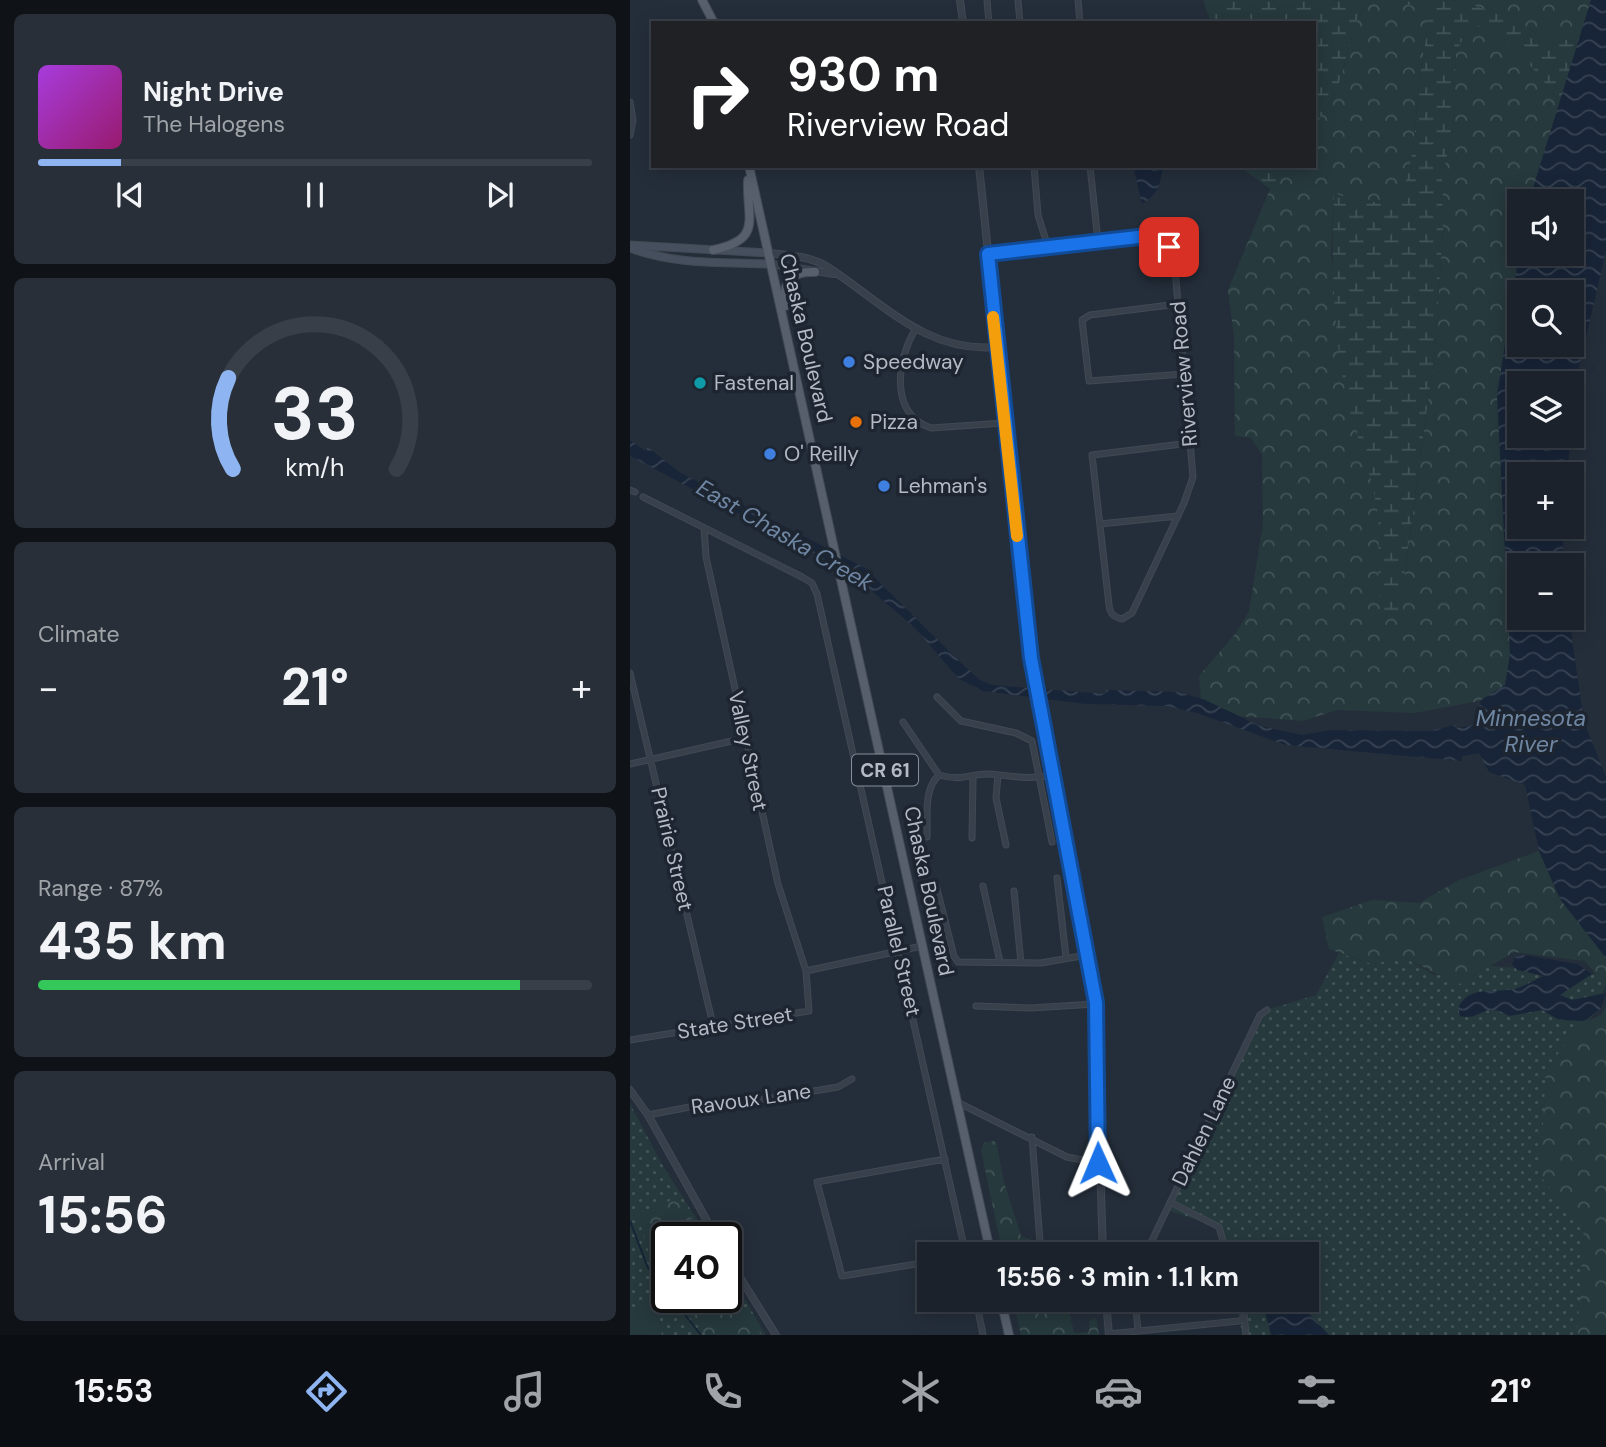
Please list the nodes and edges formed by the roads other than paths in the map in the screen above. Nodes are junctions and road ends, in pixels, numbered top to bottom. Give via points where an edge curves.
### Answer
1 (702, 0) edge
2 (960, 0) edge
3 (987, 0) edge
4 (1018, 0) edge
5 (1078, 0) edge
6 (713, 21) edge
7 (963, 21) edge
8 (989, 21) edge
9 (1020, 21) edge
10 (1080, 21) edge
11 (630, 102) edge
12 (630, 135) edge
13 (749, 168) edge
14 (749, 168) edge
15 (979, 168) edge
16 (1034, 168) edge
17 (1090, 168) edge
18 (1098, 240) junction
19 (630, 247) edge
20 (1048, 247) junction
21 (713, 250) junction
22 (768, 253) junction
23 (988, 254) junction
24 (771, 264) junction
25 (816, 272) junction
26 (836, 274) junction
27 (1178, 304) junction
28 (915, 330) junction
29 (788, 337) junction
30 (996, 347) junction
31 (1184, 374) junction
32 (1004, 423) junction
33 (1190, 443) junction
34 (643, 496) dead end
35 (1178, 516) junction
36 (1100, 524) junction
37 (704, 528) junction
38 (630, 673) edge
39 (937, 697) dead end
40 (903, 722) dead end
41 (745, 738) junction
42 (651, 758) junction
43 (630, 764) edge
44 (939, 775) junction
45 (998, 775) junction
46 (1053, 775) junction
47 (974, 778) junction
48 (1038, 778) junction
49 (927, 837) dead end
50 (972, 838) dead end
51 (1052, 842) dead end
52 (1006, 845) dead end
53 (1057, 878) dead end
54 (936, 885) dead end
55 (984, 886) dead end
56 (1014, 891) dead end
57 (922, 946) junction
58 (899, 951) junction
59 (1087, 955) junction
60 (1066, 957) junction
61 (1000, 962) junction
62 (1021, 963) junction
63 (806, 971) junction
64 (1096, 1003) junction
65 (976, 1006) dead end
66 (1267, 1010) dead end
67 (713, 1025) junction
68 (630, 1040) edge
69 (852, 1079) dead end
70 (630, 1090) edge
71 (957, 1102) junction
72 (649, 1115) junction
73 (1032, 1137) junction
74 (945, 1159) junction
75 (1098, 1163) junction
76 (1170, 1202) junction
77 (708, 1222) edge
78 (963, 1242) edge
79 (988, 1242) edge
80 (1040, 1242) edge
81 (1101, 1242) edge
82 (1151, 1242) edge
83 (1223, 1242) edge
84 (917, 1264) edge
85 (742, 1281) edge
86 (978, 1312) edge
87 (1004, 1312) edge
88 (1107, 1312) edge
89 (1136, 1312) edge
90 (1244, 1312) edge
91 (1244, 1318) junction
92 (1166, 1327) junction
93 (1138, 1330) junction
94 (1109, 1334) edge
95 (776, 1335) edge
96 (983, 1335) edge
97 (1009, 1335) edge
98 (1166, 1335) edge
99 (1246, 1335) edge

1 - 6 main road
2 - 7 street
3 - 8 street
4 - 9 street
5 - 10 street
11 - 12 street
13 - 21 main road via 749,230 737,243
14 - 22 main road, Chaska Boulevard / CR 61
15 - 23 street
16 - 20 street via 1038,215
17 - 18 street
18 - 20 street, Riverview Road
18 - 27 street, Riverview Road via 1147,236 1165,242 1172,254
19 - 21 main road
19 - 24 main road via 650,257 673,260
20 - 23 street, Riverview Road
21 - 22 main road
22 - 24 main road, Chaska Boulevard / CR 61
22 - 26 street via 815,261
23 - 30 street
24 - 25 street
24 - 29 main road, Chaska Boulevard / CR 61
25 - 26 street
25 - 29 main road via 797,272 785,285
26 - 28 street
27 - 31 street, Riverview Road
27 - 31 street via 1090,315 1082,320 1089,381
28 - 30 street via 958,346
28 - 32 street via 900,369 904,404 911,416 931,428
29 - 57 main road, Chaska Boulevard / CR 61
30 - 32 street
31 - 33 street, Riverview Road
32 - 46 street via 1034,673
33 - 35 street, Riverview Road via 1193,477
33 - 36 street via 1092,455
34 - 37 street
35 - 36 street
35 - 36 street, Riverview Road via 1132,613 1122,619 1110,612
37 - 41 street, Valley Street via 706,557
37 - 58 street, Parallel Street via 812,583
38 - 42 street, Prairie Street
39 - 48 street via 961,721 1032,741
40 - 44 street
41 - 42 street
41 - 63 street, Valley Street via 778,884
42 - 43 street
42 - 67 street, Prairie Street
44 - 47 street
44 - 49 street via 931,787
45 - 47 street
45 - 48 street
45 - 52 street via 996,799
46 - 48 street
46 - 59 street
47 - 50 street
48 - 51 street
53 - 60 street
54 - 61 street via 958,962
55 - 61 street
56 - 62 street
57 - 58 street
57 - 71 main road, Chaska Boulevard / CR 61
58 - 63 street
58 - 74 street, Parallel Street
59 - 60 street
59 - 64 street
60 - 62 street
61 - 62 street
63 - 67 street, State Street via 809,1011
64 - 65 street
64 - 75 street
66 - 76 street, Dahlen Lane via 1260,1015
67 - 68 street, State Street
69 - 72 street, Ravoux Lane via 838,1087
70 - 72 street
71 - 73 street
71 - 79 main road, Chaska Boulevard / CR 61
72 - 77 street
73 - 75 street via 1067,1157
73 - 80 street
74 - 78 street, Parallel Street
74 - 84 street via 817,1182 842,1276
75 - 81 street
76 - 82 street, Dahlen Lane
76 - 83 street via 1219,1227
85 - 95 street
86 - 96 street
87 - 97 main road
88 - 94 street
89 - 93 street
90 - 91 street
91 - 92 street
91 - 99 street
92 - 93 street
92 - 98 street
93 - 94 street

